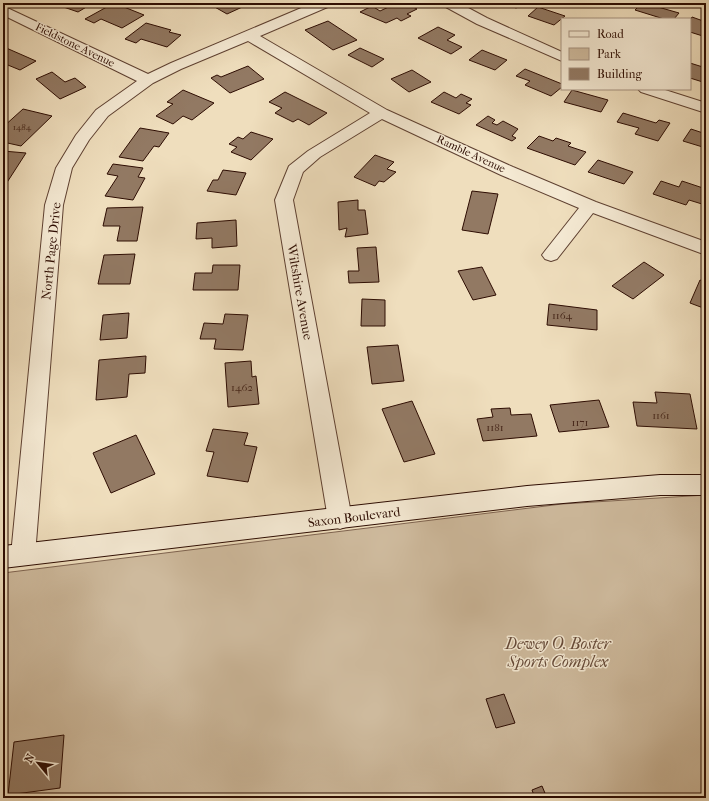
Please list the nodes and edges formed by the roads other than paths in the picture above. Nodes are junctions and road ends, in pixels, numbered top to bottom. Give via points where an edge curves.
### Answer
1 (325, 3) edge
2 (449, 3) edge
3 (3, 10) edge
4 (248, 35) junction
5 (561, 57) edge
6 (148, 80) junction
7 (649, 90) edge
8 (706, 108) edge
9 (381, 113) junction
10 (590, 206) junction
11 (706, 249) edge
12 (551, 255) dead end
13 (706, 485) edge
14 (340, 519) junction
15 (13, 556) edge

1 - 4 street, North Page Drive
2 - 5 street via 482,21
3 - 6 street, Fieldstone Avenue
4 - 6 street, North Page Drive
4 - 9 street, Ramble Avenue
6 - 15 street, North Page Drive via 102,113 82,138 64,168 54,205
7 - 8 street
9 - 10 street, Ramble Avenue
9 - 14 street, Wiltshire Avenue via 314,154 295,170 284,200
10 - 11 street, Ramble Avenue
10 - 12 street
13 - 14 main road, Saxon Boulevard via 527,496
14 - 15 main road, Saxon Boulevard

